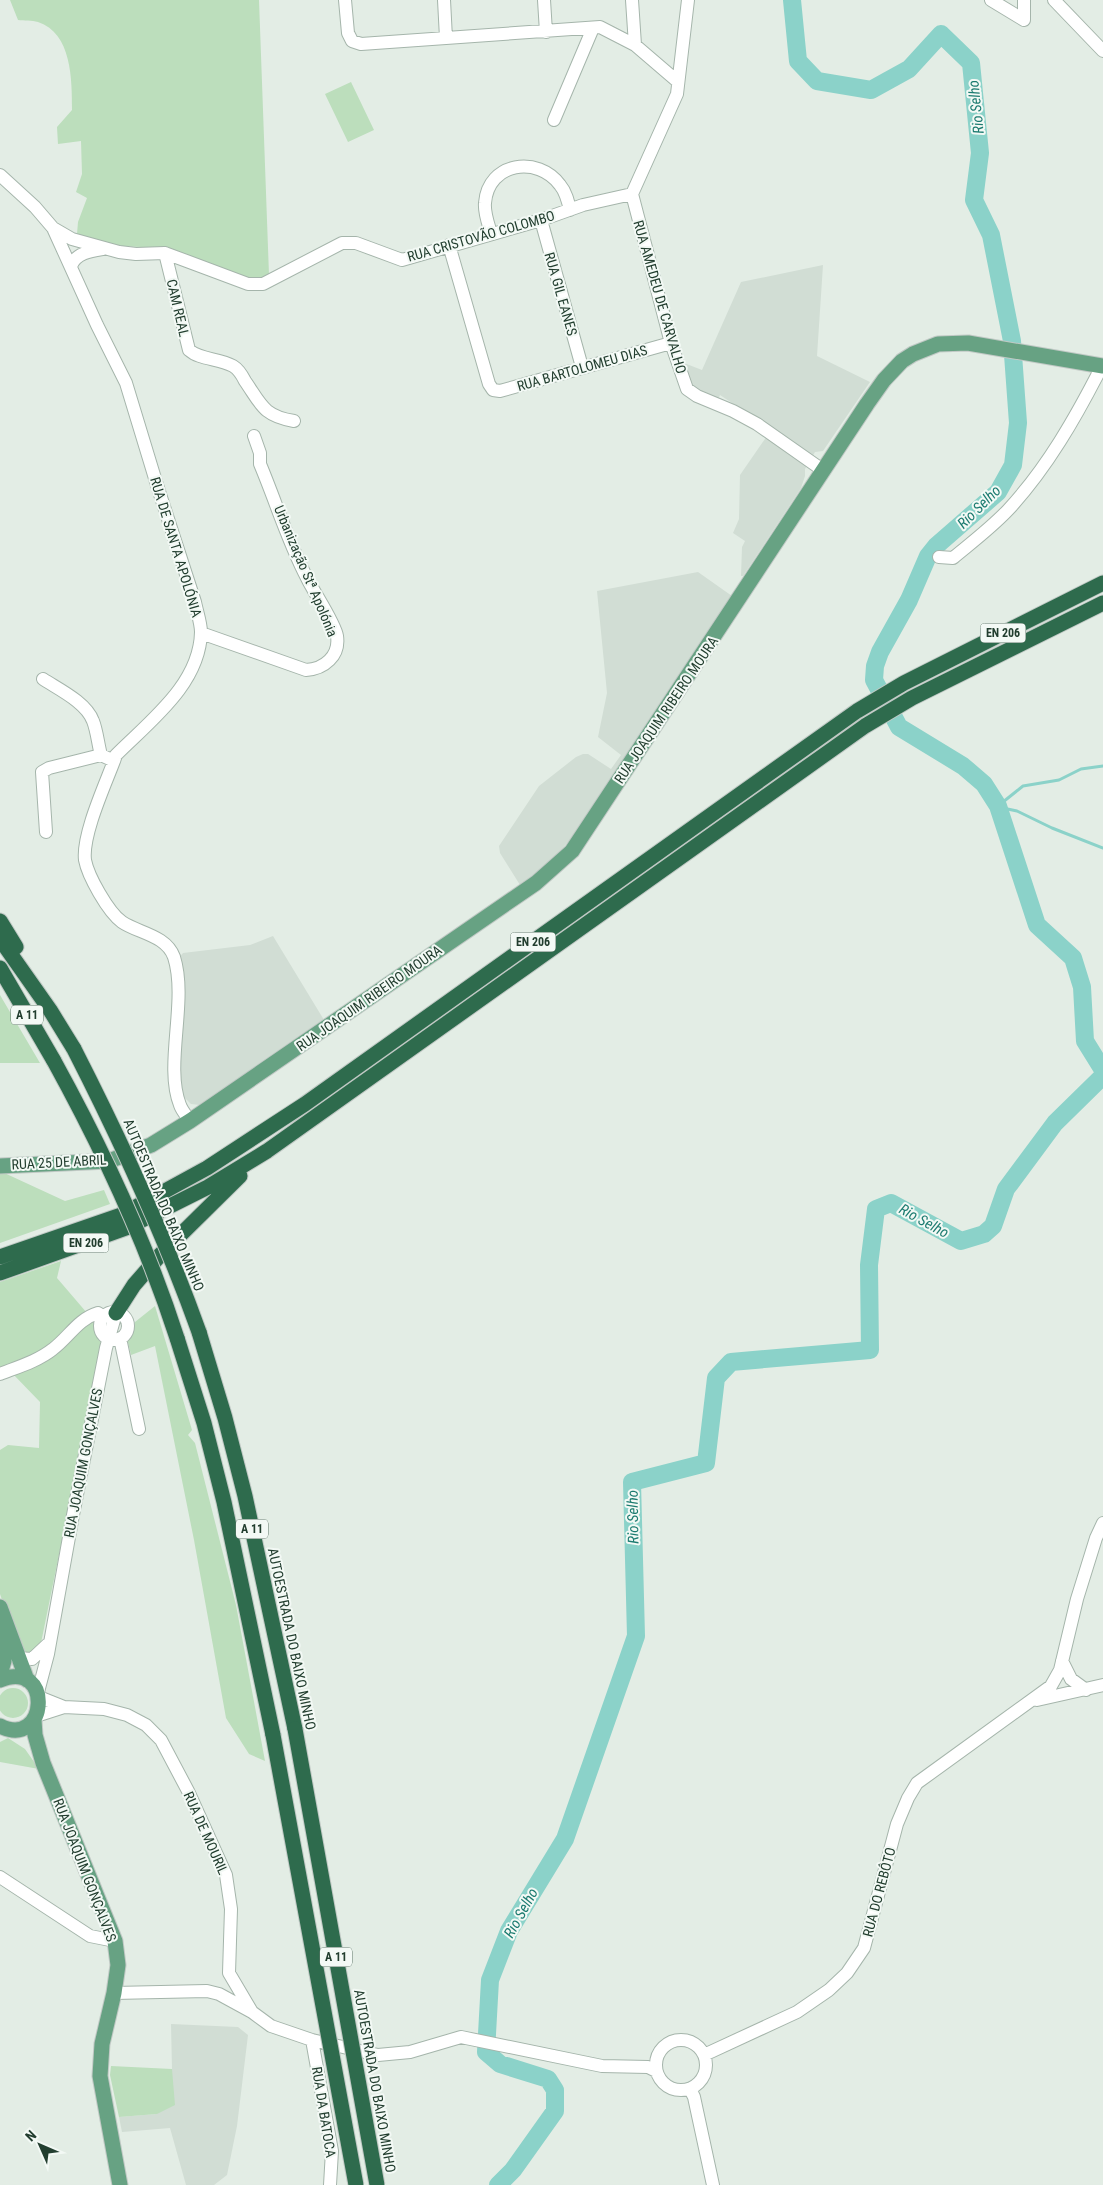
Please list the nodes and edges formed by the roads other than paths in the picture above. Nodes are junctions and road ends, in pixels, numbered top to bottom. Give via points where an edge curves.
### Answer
1 (345, 0) edge
2 (444, 0) edge
3 (544, 0) edge
4 (632, 0) edge
5 (688, 0) edge
6 (992, 0) edge
7 (1024, 0) edge
8 (1054, 0) edge
9 (593, 28) junction
10 (546, 32) junction
11 (446, 38) junction
12 (634, 45) junction
13 (1103, 51) edge
14 (677, 82) junction
15 (554, 120) dead end
16 (0, 175) edge
17 (632, 194) junction
18 (570, 210) junction
19 (541, 220) junction
20 (53, 228) junction
21 (491, 233) junction
22 (448, 245) junction
23 (105, 248) junction
24 (63, 250) junction
25 (165, 253) junction
26 (71, 266) junction
27 (672, 344) junction
28 (1102, 366) edge
29 (582, 367) junction
30 (294, 421) dead end
31 (254, 436) dead end
32 (824, 472) junction
33 (939, 556) dead end
34 (1103, 584) edge
35 (1103, 603) edge
36 (201, 633) junction
37 (43, 679) dead end
38 (101, 755) junction
39 (114, 761) junction
40 (46, 832) dead end
41 (0, 921) edge
42 (0, 939) edge
43 (0, 968) edge
44 (0, 982) edge
45 (50, 1010) junction
46 (40, 1037) junction
47 (194, 1118) junction
48 (267, 1151) junction
49 (0, 1166) edge
50 (162, 1193) junction
51 (169, 1208) junction
52 (0, 1250) edge
53 (0, 1257) edge
54 (0, 1265) edge
55 (0, 1273) edge
56 (110, 1315) junction
57 (115, 1339) junction
58 (0, 1374) edge
59 (139, 1430) dead end
60 (1103, 1523) edge
61 (0, 1607) edge
62 (0, 1636) edge
63 (48, 1644) junction
64 (17, 1658) junction
65 (1062, 1662) junction
66 (0, 1674) edge
67 (0, 1680) edge
68 (26, 1680) junction
69 (1051, 1686) junction
70 (1103, 1686) edge
71 (1086, 1690) junction
72 (38, 1694) junction
73 (1029, 1702) junction
74 (64, 1707) junction
75 (35, 1718) junction
76 (5, 1729) edge
77 (43, 1763) junction
78 (0, 1877) edge
79 (115, 1941) junction
80 (114, 1994) junction
81 (252, 2012) junction
82 (312, 2040) junction
83 (704, 2055) junction
84 (656, 2071) junction
85 (690, 2089) junction
86 (120, 2185) edge
87 (330, 2185) edge
88 (356, 2185) edge
89 (377, 2185) edge
90 (713, 2185) edge

1 - 11 street via 348,33 352,41 361,44
2 - 11 street
3 - 10 street
4 - 12 street
5 - 14 street
6 - 7 street via 1024,20
8 - 13 street
9 - 10 street
9 - 12 street via 600,27
9 - 15 street
10 - 11 street
12 - 14 street
14 - 17 street via 677,94
16 - 20 street, RUA DE SANTA APOLÓNIA
17 - 18 street, RUA CRISTOVÃO COLOMBO
17 - 27 street, RUA AMEDEU DE CARVALHO
18 - 19 street, RUA CRISTOVÃO COLOMBO
18 - 21 street via 564,190 548,174 534,167 516,167 494,180 486,195 485,213
19 - 21 street, RUA CRISTOVÃO COLOMBO
19 - 29 street, RUA GIL EANES
20 - 23 street, RUA CRISTOVÃO COLOMBO via 72,239
20 - 24 street, RUA DE SANTA APOLÓNIA
21 - 22 street, RUA CRISTOVÃO COLOMBO
22 - 25 street, RUA CRISTOVÃO COLOMBO via 402,260 356,243 342,244 264,284 248,284
22 - 29 street, RUA BARTOLOMEU DIAS via 493,390 500,391
23 - 24 street, RUA CRISTOVÃO COLOMBO via 78,245
23 - 25 street, RUA CRISTOVÃO COLOMBO via 136,254
23 - 26 street, RUA CRISTOVÃO COLOMBO via 80,255
24 - 26 street, RUA DE SANTA APOLÓNIA
25 - 30 street, CAM REAL via 189,350 232,365 265,409 281,420
26 - 36 street, RUA DE SANTA APOLÓNIA via 126,383 196,602
27 - 29 street, RUA BARTOLOMEU DIAS
27 - 32 street, RUA AMEDEU DE CARVALHO via 687,389 757,424
28 - 32 main road, RUA JOAQUIM RIBEIRO MOURA via 968,342 938,344 902,361 884,380
28 - 33 street via 1062,437 1008,510 953,558
31 - 36 street, Urbanização Stª Apolónia via 260,452 260,464 306,576 337,635 334,654 328,664 306,670
32 - 47 main road, RUA JOAQUIM RIBEIRO MOURA via 572,851 536,883
34 - 50 highway, EN 206 via 904,683 857,711 304,1104 236,1150
35 - 48 highway, EN 206 via 912,698 865,726
36 - 39 street, RUA DE SANTA APOLÓNIA via 188,678 116,755
37 - 38 street via 90,714
38 - 39 street
38 - 40 street via 42,772
39 - 47 street, RUA DE SANTA APOLÓNIA via 86,842 86,862 116,918 165,944 173,957 178,976 177,1094 180,1105
41 - 45 highway
42 - 45 highway, AUTOESTRADA DO BAIXO MINHO / A 11
43 - 46 highway, A 11
44 - 46 highway, A 11
45 - 89 highway, AUTOESTRADA DO BAIXO MINHO / A 11, bridge via 74,1050 148,1200 199,1332 225,1418 295,1730
46 - 88 highway, A 11, bridge via 97,1142 158,1282 204,1423 273,1735
47 - 49 main road, RUA 25 DE ABRIL via 151,1145 110,1161
48 - 51 highway, EN 206
48 - 56 highway via 160,1254
50 - 52 highway, EN 206
50 - 53 highway via 121,1214
51 - 54 highway
51 - 55 highway, EN 206 via 126,1228
56 - 57 street, RUA JOAQUIM GONÇALVES
56 - 58 street via 98,1313 89,1316 54,1349
57 - 59 street
57 - 63 street, RUA JOAQUIM GONÇALVES
60 - 65 street, RUA DO REBÔTO via 1077,1600
61 - 64 main road
62 - 66 main road via 4,1661
63 - 64 street via 32,1659
63 - 72 street, RUA JOAQUIM GONÇALVES
64 - 68 main road
65 - 69 street, RUA DO REBÔTO
65 - 71 street via 1071,1679
67 - 68 main road via 13,1676
68 - 72 main road
69 - 71 street, RUA DO REBÔTO via 1071,1691
69 - 73 street, RUA DO REBÔTO
70 - 71 street, RUA DO REBÔTO
71 - 73 street, RUA DO REBÔTO
72 - 74 street, RUA DE MOURIL
72 - 75 main road via 40,1705
73 - 83 street, RUA DO REBÔTO via 917,1783 897,1824 864,1948 847,1973 797,2012
74 - 75 street, RUA DE MOURIL
74 - 81 street, RUA DE MOURIL via 104,1709 127,1715 146,1725 161,1740 226,1875 232,1909 229,1972
75 - 76 main road via 26,1726
75 - 77 main road via 35,1735
76 - 77 main road
77 - 79 main road, RUA JOAQUIM GONÇALVES
78 - 79 street via 90,1936
79 - 80 main road, RUA JOAQUIM GONÇALVES via 118,1965
80 - 81 street via 207,1991
80 - 86 main road, RUA JOAQUIM GONÇALVES via 102,2044 100,2076
81 - 82 street, RUA DE MOURIL via 271,2026
82 - 84 street, RUA DE MOURIL via 378,2056 395,2055 451,2039 471,2038 602,2066 648,2067
82 - 87 street, RUA DA BATOCA via 332,2151
83 - 84 street via 688,2041 673,2042 657,2056
83 - 85 street via 706,2063 702,2078
84 - 85 street via 673,2090
85 - 90 street

